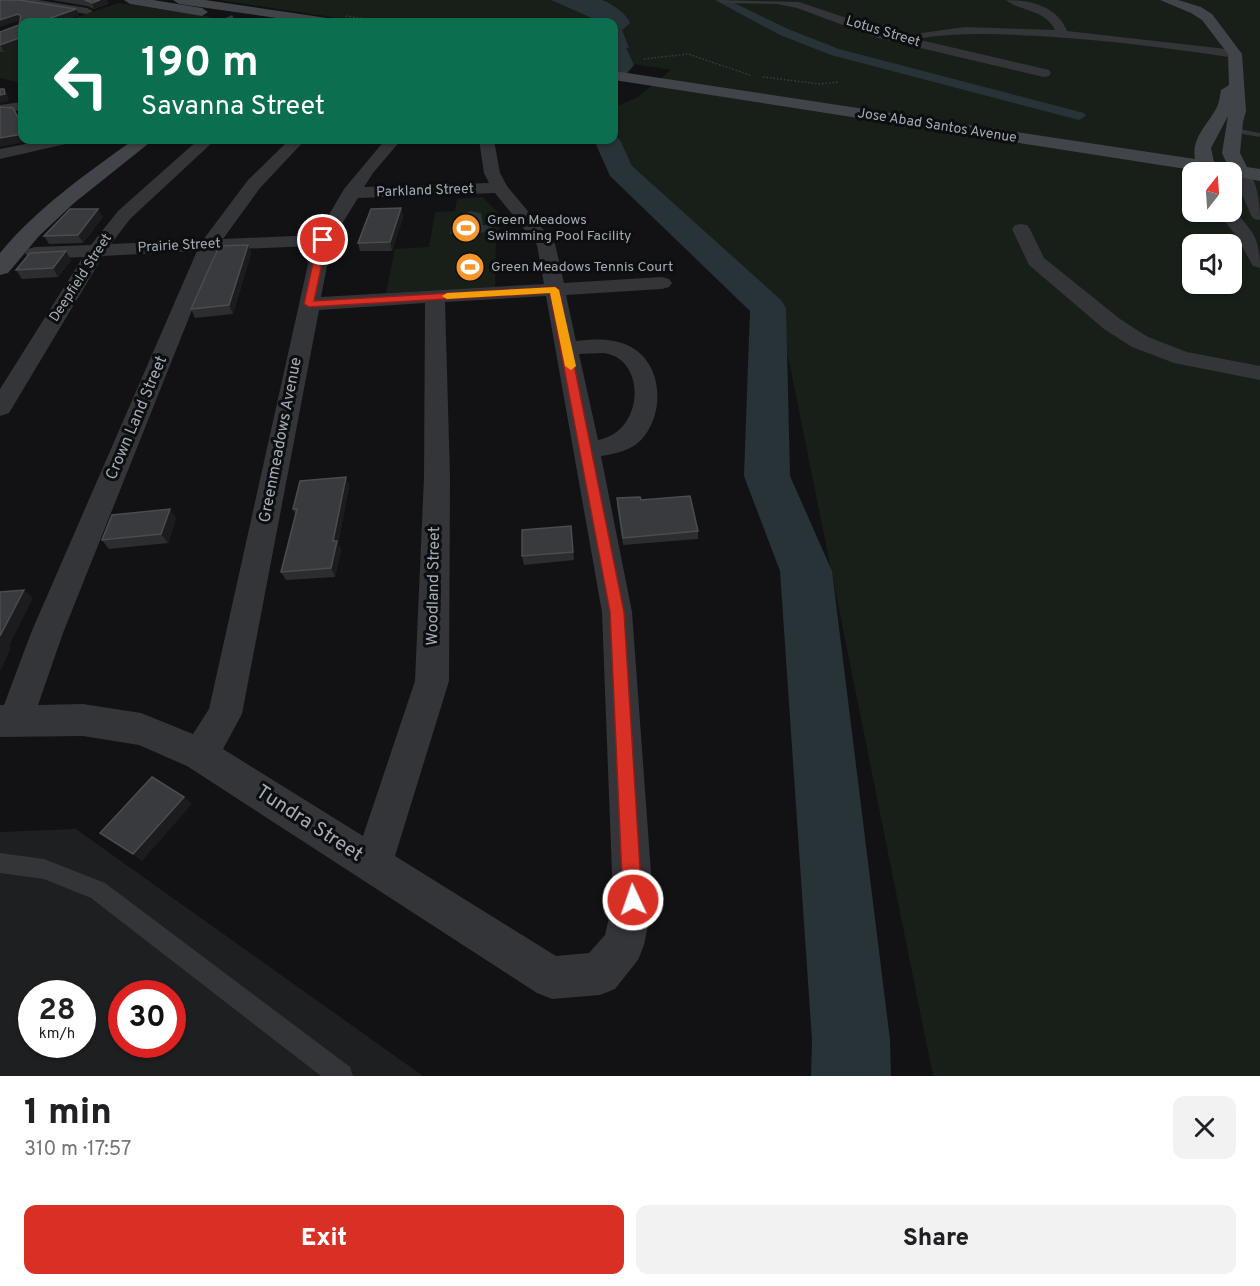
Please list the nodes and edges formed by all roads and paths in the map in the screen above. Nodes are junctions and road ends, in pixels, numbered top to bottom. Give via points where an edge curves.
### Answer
1 (17, 0) edge
2 (130, 0) edge
3 (179, 0) edge
4 (1011, 0) edge
5 (1166, 0) edge
6 (728, 1) edge
7 (779, 1) edge
8 (68, 8) junction
9 (87, 11) edge
10 (48, 15) edge
11 (216, 18) edge
12 (291, 18) edge
13 (1062, 33) junction
14 (901, 39) junction
15 (1236, 57) junction
16 (630, 71) edge
17 (1044, 73) dead end
18 (755, 76) dead end
19 (762, 77) dead end
20 (838, 82) dead end
21 (18, 107) edge
22 (0, 109) edge
23 (1234, 130) junction
24 (1260, 135) edge
25 (46, 144) edge
26 (138, 144) edge
27 (203, 144) edge
28 (293, 144) edge
29 (390, 144) edge
30 (488, 144) edge
31 (0, 154) edge
32 (1193, 162) edge
33 (1206, 162) edge
34 (1236, 162) edge
35 (1260, 162) edge
36 (1242, 164) edge
37 (1242, 167) edge
38 (1260, 175) edge
39 (1242, 176) edge
40 (500, 188) junction
41 (350, 193) junction
42 (1260, 217) edge
43 (1234, 222) edge
44 (1021, 229) dead end
45 (323, 240) junction
46 (209, 245) junction
47 (1260, 248) edge
48 (97, 250) junction
49 (35, 253) edge
50 (1260, 262) edge
51 (0, 268) edge
52 (662, 283) dead end
53 (555, 290) junction
54 (435, 297) junction
55 (309, 304) junction
56 (568, 349) junction
57 (1260, 373) edge
58 (0, 408) edge
59 (587, 450) junction
60 (8, 720) edge
61 (200, 754) junction
62 (0, 863) edge
63 (373, 865) junction
64 (341, 1076) edge

1 - 8 street
2 - 11 main road
3 - 12 main road
4 - 13 street via 1049,16 1060,24
5 - 15 main road via 1196,9 1207,17
6 - 7 street, Lotus Street
7 - 14 street, Lotus Street
8 - 9 street
8 - 10 street
13 - 14 street via 954,30
13 - 15 street
14 - 17 street, Lotus Street
15 - 23 main road via 1238,111
15 - 33 main road via 1225,109 1217,118
16 - 18 path via 688,54
16 - 32 main road, Jose Abad Santos Avenue
19 - 20 path via 822,84
21 - 22 street
23 - 24 lane
23 - 34 main road via 1232,153
25 - 31 street
26 - 51 main road via 46,216
27 - 48 street, Deepfield Street via 124,215
28 - 46 street, Crown Land Street via 254,184
29 - 41 street, Greenmeadows Avenue
30 - 40 street via 492,173
35 - 36 main road, Jose Abad Santos Avenue
37 - 38 main road, Jose Abad Santos Avenue
39 - 42 street
40 - 41 street, Parkland Street
40 - 53 street via 546,244
41 - 45 street, Greenmeadows Avenue
42 - 47 street via 1256,234
43 - 50 street
44 - 57 street via 1036,261 1112,324 1140,342 1182,358
45 - 46 street, Prairie Street
45 - 55 street, Greenmeadows Avenue
46 - 48 street, Prairie Street
46 - 60 street, Crown Land Street
48 - 49 street, Prairie Street
48 - 58 street, Deepfield Street
52 - 53 street
53 - 54 street
53 - 56 street
54 - 55 street
54 - 63 street, Woodland Street via 437,477 432,681
55 - 61 street, Greenmeadows Avenue via 225,714
56 - 59 street
56 - 59 street via 609,347 621,351 632,358 645,385 643,418 630,436 610,447
59 - 63 street, Tundra Street via 617,612 633,900 623,945 600,974 552,978
60 - 61 street, Tundra Street via 83,720 141,729
61 - 63 street, Tundra Street
62 - 64 lane via 44,869 98,890

